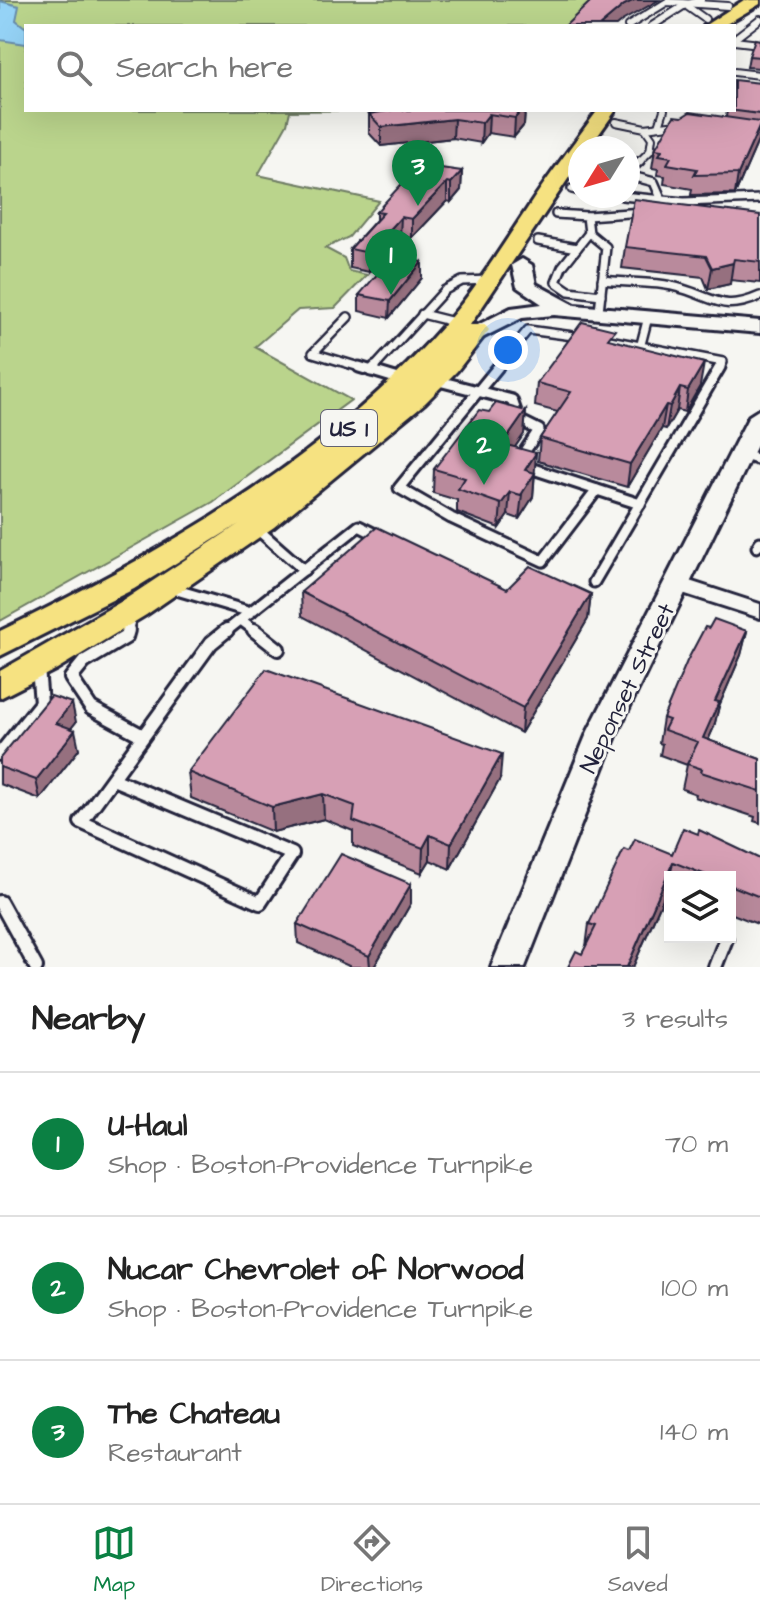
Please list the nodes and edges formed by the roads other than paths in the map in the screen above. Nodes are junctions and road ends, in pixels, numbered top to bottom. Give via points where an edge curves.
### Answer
1 (701, 0) edge
2 (745, 3) edge
3 (685, 5) junction
4 (760, 19) edge
5 (631, 24) edge
6 (655, 24) edge
7 (704, 24) edge
8 (745, 31) junction
9 (760, 32) edge
10 (736, 38) edge
11 (736, 40) edge
12 (760, 44) edge
13 (736, 72) edge
14 (760, 75) edge
15 (663, 112) edge
16 (616, 114) edge
17 (686, 125) edge
18 (659, 126) junction
19 (645, 128) junction
20 (605, 136) edge
21 (640, 161) edge
22 (640, 178) edge
23 (640, 197) edge
24 (568, 198) edge
25 (661, 198) junction
26 (760, 199) edge
27 (652, 213) edge
28 (556, 214) junction
29 (587, 216) junction
30 (589, 233) junction
31 (538, 241) junction
32 (577, 248) junction
33 (522, 265) junction
34 (490, 280) junction
35 (602, 280) junction
36 (760, 296) edge
37 (600, 303) junction
38 (575, 308) junction
39 (422, 314) junction
40 (348, 317) dead end
41 (648, 317) junction
42 (760, 327) edge
43 (466, 329) junction
44 (641, 344) junction
45 (371, 371) junction
46 (402, 380) junction
47 (435, 380) junction
48 (479, 392) junction
49 (760, 416) edge
50 (750, 457) edge
51 (597, 490) junction
52 (640, 504) junction
53 (256, 528) junction
54 (388, 539) edge
55 (304, 570) junction
56 (594, 582) dead end
57 (677, 584) junction
58 (167, 587) junction
59 (132, 610) junction
60 (760, 611) edge
61 (246, 616) junction
62 (0, 645) edge
63 (278, 649) dead end
64 (38, 666) junction
65 (0, 686) edge
66 (143, 736) junction
67 (0, 754) edge
68 (113, 779) junction
69 (0, 902) edge
70 (724, 943) edge
71 (36, 967) edge
72 (508, 967) edge
73 (715, 967) edge

1 - 3 lane
2 - 3 lane
2 - 7 main road
3 - 5 lane via 667,2
3 - 6 lane
3 - 7 lane
4 - 8 lane
8 - 9 lane
8 - 10 lane
11 - 12 lane
13 - 14 lane
15 - 18 lane
16 - 19 lane
16 - 20 main road
16 - 34 main road, US 1
17 - 18 lane
18 - 19 lane
19 - 21 lane via 652,138 650,151
22 - 25 lane via 654,182
23 - 25 lane
24 - 28 main road, US 1
25 - 26 lane
27 - 29 lane
28 - 29 lane
28 - 31 main road, US 1
29 - 30 lane
30 - 32 lane
30 - 35 lane via 606,247
31 - 32 lane
31 - 33 main road, US 1
32 - 37 lane via 556,282
33 - 38 street via 533,293
33 - 43 main road, US 1
34 - 39 lane via 462,281
34 - 43 main road, US 1
35 - 36 lane via 682,288 717,304
35 - 37 lane
37 - 38 street
37 - 41 street
38 - 43 street via 518,312
39 - 43 lane
39 - 45 lane
40 - 45 lane via 313,353
41 - 42 street
41 - 44 lane
43 - 46 main road, US 1
43 - 47 main road, US 1
44 - 48 lane via 528,330
44 - 52 lane via 723,362
45 - 46 lane
46 - 62 main road, US 1 via 345,431 216,524
47 - 48 lane
47 - 53 main road, US 1
48 - 51 lane via 512,400 519,420 539,430 517,463
48 - 51 lane via 399,488 543,561
49 - 50 street, Neponset Street
50 - 57 street, Neponset Street
51 - 52 lane
52 - 56 lane
53 - 55 lane
53 - 58 main road, US 1
54 - 55 lane via 359,526
55 - 61 lane
57 - 60 street
57 - 72 street, Neponset Street via 603,731
58 - 59 main road, US 1
58 - 61 lane
59 - 64 main road, US 1
59 - 66 lane via 126,637 84,662 71,678 78,697 103,720
61 - 63 lane
61 - 66 lane via 211,643
64 - 65 main road, US 1
64 - 67 lane via 41,703
66 - 68 lane
68 - 68 lane via 81,822 260,903 292,854
69 - 71 lane
70 - 73 lane

